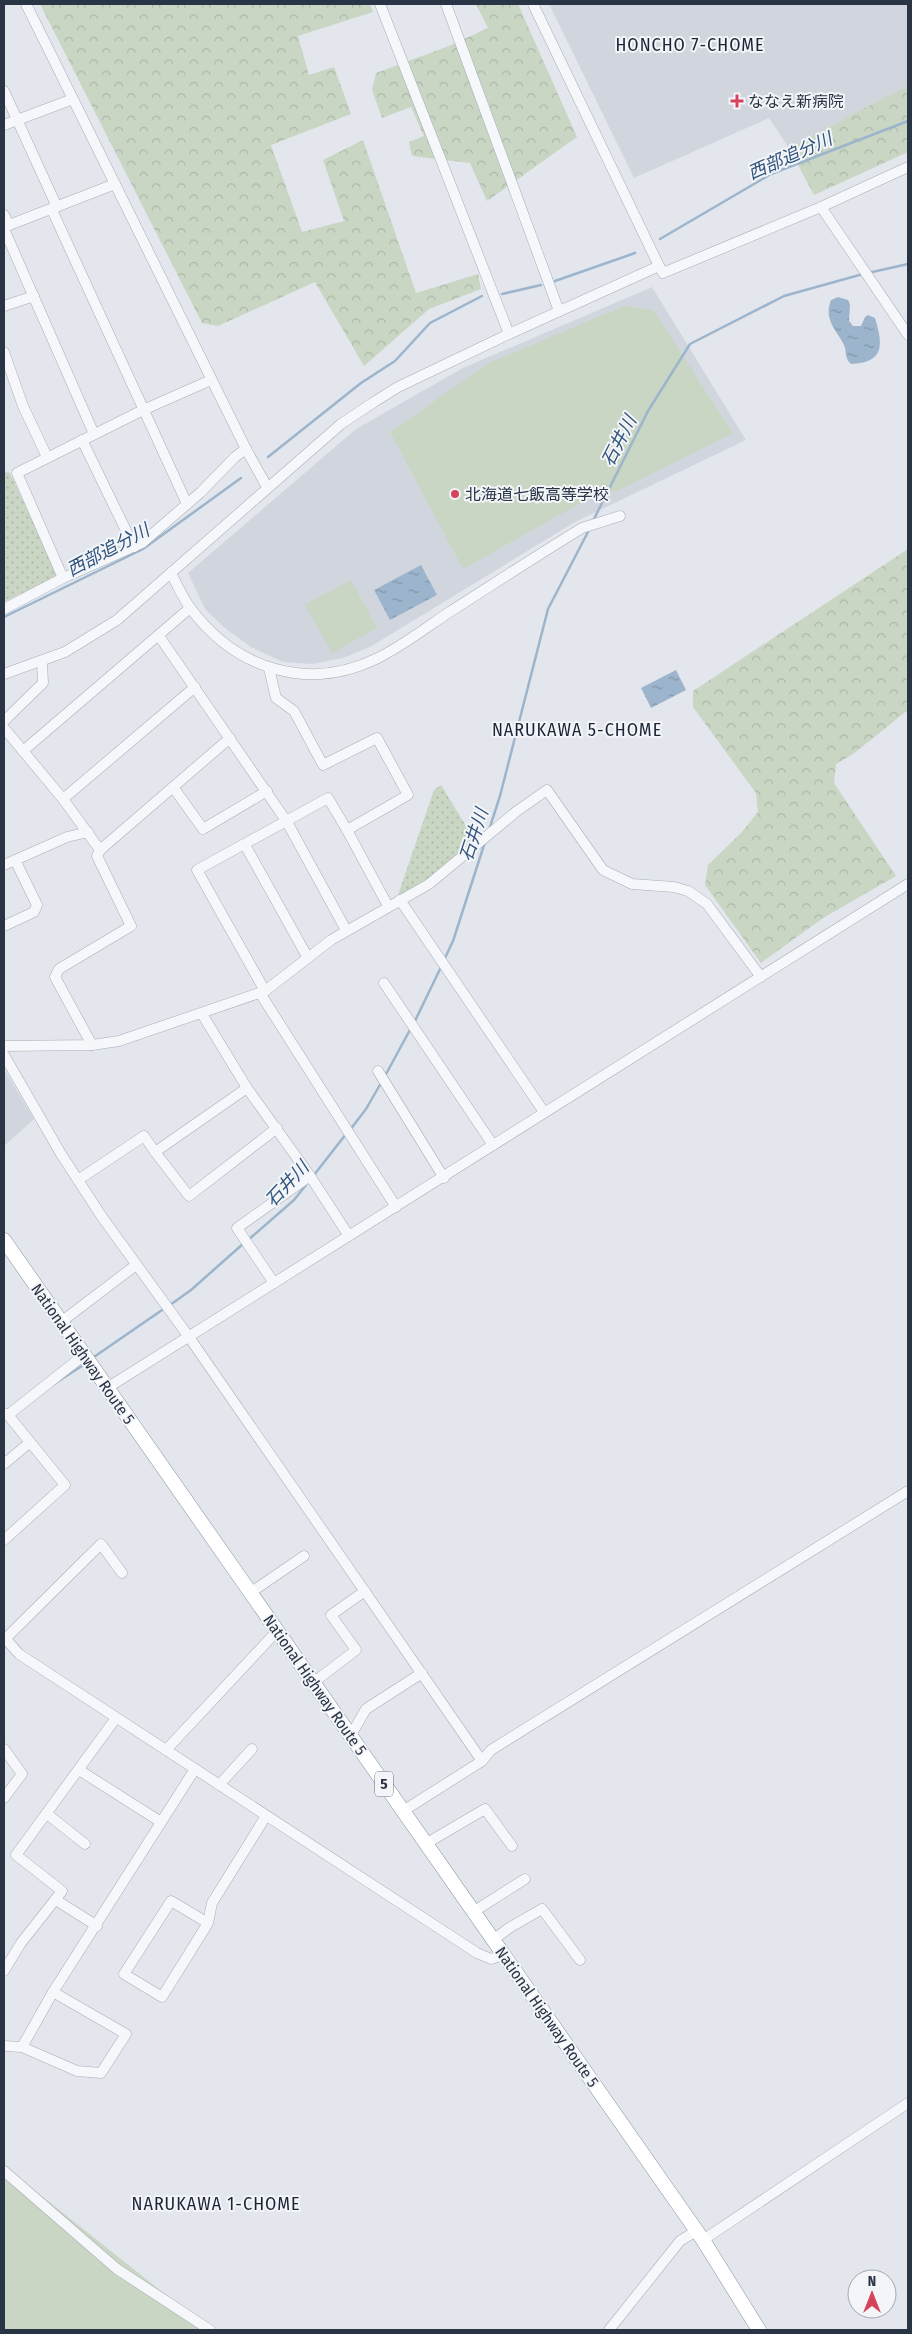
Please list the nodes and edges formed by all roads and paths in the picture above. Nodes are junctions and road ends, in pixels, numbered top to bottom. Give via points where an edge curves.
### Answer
1 (26, 4) edge
2 (380, 4) edge
3 (446, 4) edge
4 (534, 4) edge
5 (4, 91) edge
6 (73, 98) junction
7 (18, 120) junction
8 (4, 125) edge
9 (908, 167) edge
10 (115, 184) junction
11 (821, 207) junction
12 (55, 208) junction
13 (4, 215) edge
14 (5, 227) edge
15 (659, 266) junction
16 (34, 296) junction
17 (4, 306) edge
18 (559, 311) junction
19 (509, 334) junction
20 (908, 335) edge
21 (4, 352) edge
22 (211, 380) junction
23 (143, 410) junction
24 (94, 434) junction
25 (82, 440) junction
26 (246, 450) junction
27 (47, 458) junction
28 (267, 487) junction
29 (187, 504) junction
30 (620, 516) dead end
31 (134, 547) junction
32 (171, 573) junction
33 (64, 578) junction
34 (190, 608) junction
35 (4, 609) edge
36 (159, 636) junction
37 (42, 662) junction
38 (269, 668) junction
39 (4, 674) edge
40 (195, 687) junction
41 (4, 721) edge
42 (4, 728) edge
43 (230, 738) junction
44 (23, 751) junction
45 (173, 787) junction
46 (267, 791) junction
47 (63, 799) junction
48 (287, 822) junction
49 (347, 830) junction
50 (88, 832) junction
51 (245, 845) junction
52 (100, 850) junction
53 (15, 860) junction
54 (4, 865) edge
55 (908, 884) edge
56 (400, 900) junction
57 (388, 906) junction
58 (4, 926) edge
59 (346, 930) junction
60 (308, 958) junction
61 (761, 977) junction
62 (384, 983) dead end
63 (262, 992) junction
64 (202, 1014) junction
65 (92, 1045) junction
66 (4, 1046) edge
67 (4, 1055) edge
68 (378, 1071) dead end
69 (247, 1088) junction
70 (544, 1112) junction
71 (277, 1128) junction
72 (493, 1145) junction
73 (155, 1152) junction
74 (310, 1176) junction
75 (444, 1178) junction
76 (78, 1180) junction
77 (396, 1207) junction
78 (349, 1236) junction
79 (4, 1240) edge
80 (136, 1265) junction
81 (274, 1283) junction
82 (61, 1322) junction
83 (189, 1337) junction
84 (84, 1355) junction
85 (107, 1388) junction
86 (6, 1414) edge
87 (29, 1443) junction
88 (4, 1464) edge
89 (908, 1491) edge
90 (4, 1540) edge
91 (304, 1556) dead end
92 (122, 1573) dead end
93 (365, 1591) junction
94 (250, 1593) junction
95 (278, 1630) junction
96 (4, 1638) edge
97 (422, 1673) junction
98 (314, 1682) junction
99 (116, 1718) junction
100 (351, 1735) junction
101 (4, 1749) edge
102 (252, 1749) dead end
103 (166, 1750) junction
104 (482, 1761) junction
105 (195, 1769) junction
106 (79, 1770) junction
107 (218, 1785) junction
108 (4, 1798) edge
109 (403, 1811) junction
110 (47, 1814) junction
111 (266, 1816) junction
112 (161, 1822) junction
113 (427, 1843) junction
114 (85, 1844) dead end
115 (512, 1846) dead end
116 (525, 1879) dead end
117 (56, 1900) junction
118 (473, 1912) junction
119 (208, 1923) junction
120 (97, 1926) junction
121 (493, 1940) junction
122 (504, 1955) junction
123 (580, 1960) dead end
124 (4, 1971) edge
125 (53, 1992) junction
126 (4, 2046) edge
127 (22, 2047) junction
128 (908, 2103) edge
129 (4, 2171) edge
130 (699, 2236) junction
131 (210, 2330) edge
132 (609, 2330) edge
133 (759, 2330) edge

1 - 6 street
2 - 19 street
3 - 18 street
4 - 15 street
5 - 7 street
6 - 7 street
6 - 10 street
7 - 8 street
7 - 12 street
9 - 11 street
10 - 12 street
10 - 22 street
11 - 15 street via 663,273
11 - 20 street
12 - 14 street
12 - 23 street
13 - 14 street
14 - 16 street
15 - 18 street
16 - 17 street
16 - 24 street
18 - 19 street
19 - 28 street via 398,387 374,402 341,424
21 - 27 street
22 - 23 street
22 - 26 street
23 - 24 street
23 - 29 street
24 - 25 street
25 - 27 street
25 - 31 street
26 - 28 street
26 - 29 street
27 - 33 street via 17,473
28 - 32 street
29 - 31 street
30 - 38 street via 582,528 379,658 328,674 308,675
31 - 33 street
32 - 34 street
32 - 37 street via 117,620 89,639
33 - 35 street
34 - 36 street
34 - 38 street via 214,636 235,652
36 - 40 street
36 - 44 street
37 - 39 street
37 - 41 street via 43,683
38 - 49 street via 276,698 294,711 323,765 377,738 408,795
40 - 43 street
40 - 47 street
42 - 44 street
43 - 45 street
43 - 46 street
44 - 47 street
45 - 46 street via 203,829
45 - 52 street
46 - 48 street
47 - 50 street
48 - 49 street via 328,798
48 - 51 street
48 - 59 street
49 - 57 street
50 - 52 street
50 - 53 street via 67,837
51 - 60 street
51 - 63 street via 197,870
52 - 65 street via 97,856 131,926 59,969 55,977
53 - 54 street
53 - 58 street via 37,905 34,912
55 - 61 street
56 - 57 street
56 - 61 street via 429,884 547,790 602,870 632,884 674,887 697,897 707,904
56 - 70 street
57 - 59 street
59 - 60 street
60 - 63 street
61 - 70 street
62 - 72 street
63 - 64 street
63 - 77 street
64 - 65 street via 119,1041
64 - 69 street
65 - 66 street
67 - 76 street
68 - 75 street
69 - 71 street
69 - 73 street
70 - 72 street
71 - 73 street via 189,1196
71 - 74 street
72 - 75 street
73 - 76 street via 144,1136
74 - 78 street
74 - 81 street via 237,1228
75 - 77 street
76 - 80 street
77 - 78 street
78 - 81 street
79 - 82 highway, National Highway Route 5 / 5
80 - 82 street
80 - 83 street
81 - 83 street
82 - 84 highway, National Highway Route 5 / 5
83 - 85 street
83 - 93 street
84 - 85 highway, National Highway Route 5 / 5
84 - 86 street
85 - 94 highway, National Highway Route 5 / 5
86 - 87 street
87 - 88 street
87 - 90 street via 65,1485
89 - 104 street via 491,1750
91 - 94 street
92 - 96 street via 101,1544
93 - 97 street
93 - 98 street via 330,1615 356,1650
94 - 95 highway, National Highway Route 5 / 5
95 - 98 highway, National Highway Route 5 / 5
95 - 103 street
96 - 99 street via 19,1654
97 - 100 street via 366,1709
97 - 104 street
98 - 100 highway, National Highway Route 5 / 5
99 - 103 street
99 - 106 street
100 - 109 highway, National Highway Route 5 / 5
101 - 108 street via 22,1774
102 - 107 street
103 - 105 street
104 - 109 street
105 - 107 street
105 - 112 street
106 - 110 street
106 - 112 street
107 - 111 street
109 - 113 highway, National Highway Route 5 / 5
110 - 114 street
110 - 117 street via 16,1855 62,1891
111 - 119 street via 212,1903
111 - 122 street via 477,1953 491,1959
112 - 120 street
113 - 115 street via 485,1809
113 - 118 highway, National Highway Route 5 / 5
116 - 118 street
117 - 120 street
117 - 124 street
118 - 121 highway, National Highway Route 5 / 5
119 - 119 street via 171,1901 124,1974 162,1998
120 - 125 street
121 - 122 highway, National Highway Route 5 / 5
121 - 123 street via 542,1909
122 - 130 highway, National Highway Route 5 / 5
125 - 127 street
125 - 127 street via 126,2034 101,2073 78,2071
126 - 127 street
128 - 130 street
129 - 131 street via 118,2269
130 - 132 street via 680,2241
130 - 133 highway, National Highway Route 5 / 5

